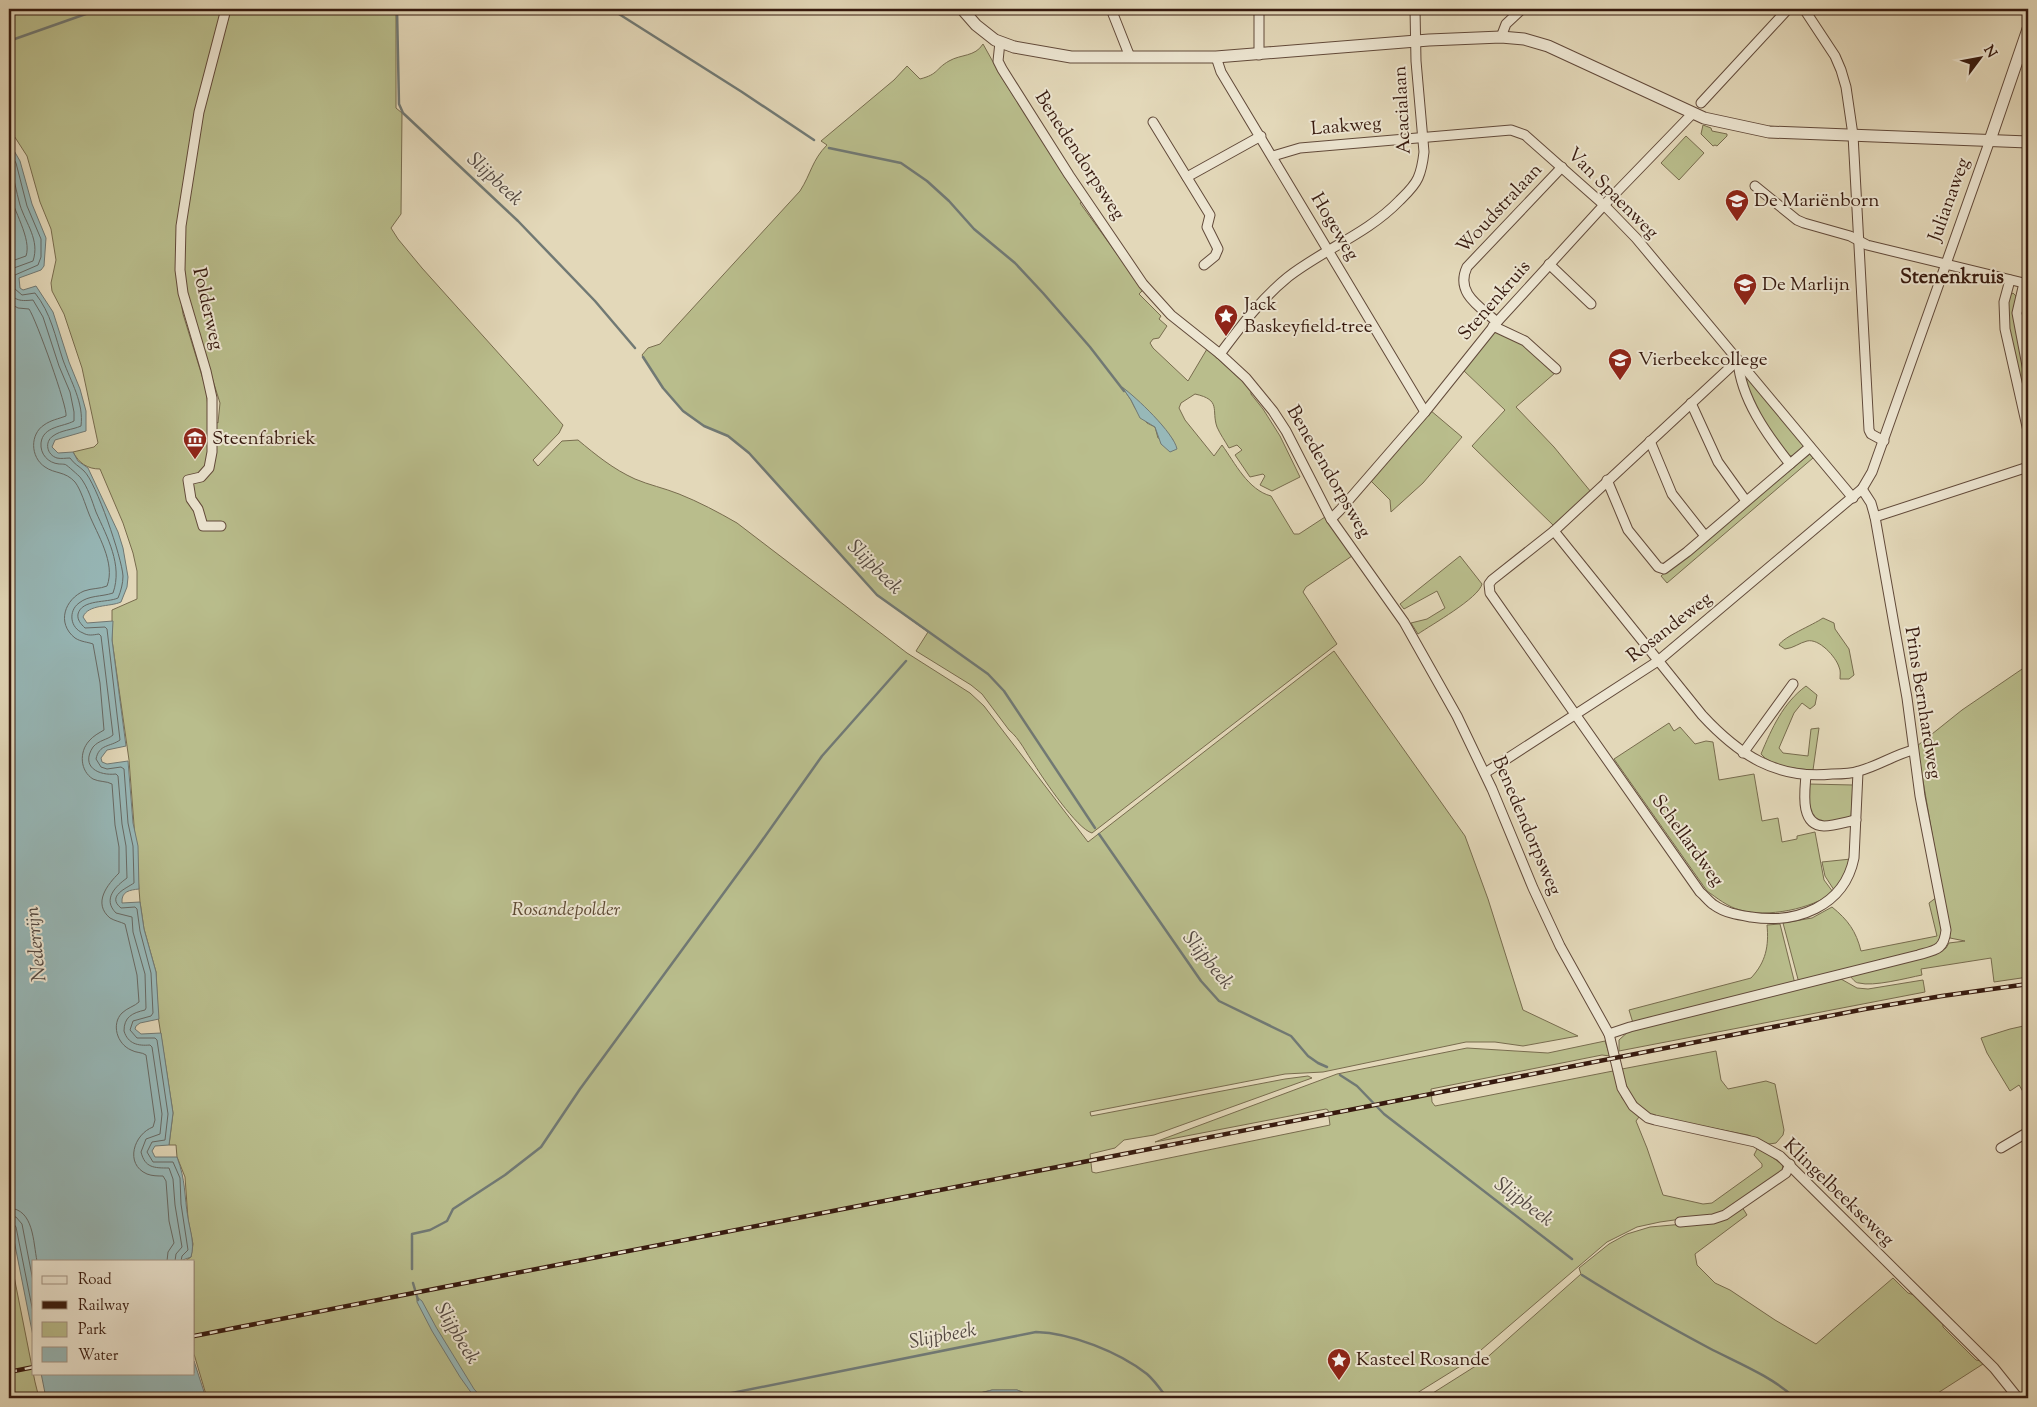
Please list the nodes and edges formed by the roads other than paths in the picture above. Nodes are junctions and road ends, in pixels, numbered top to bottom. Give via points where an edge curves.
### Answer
1 (226, 9) edge
2 (962, 9) edge
3 (1111, 9) edge
4 (1259, 9) edge
5 (1415, 9) edge
6 (1522, 9) edge
7 (1788, 9) edge
8 (1804, 9) edge
9 (2028, 29) edge
10 (1501, 37) junction
11 (1416, 41) junction
12 (1000, 42) junction
13 (1259, 55) junction
14 (1130, 57) junction
15 (1216, 57) junction
16 (1701, 103) dead end
17 (1693, 113) junction
18 (1152, 122) dead end
19 (1853, 135) junction
20 (1261, 136) junction
21 (1422, 137) junction
22 (1990, 140) junction
23 (2028, 142) edge
24 (1273, 156) junction
25 (1562, 167) junction
26 (1187, 177) junction
27 (1755, 186) dead end
28 (1604, 205) junction
29 (1857, 241) junction
30 (1330, 251) junction
31 (1549, 264) junction
32 (1946, 264) junction
33 (1204, 265) dead end
34 (2010, 280) junction
35 (2026, 283) edge
36 (1591, 304) dead end
37 (1495, 324) junction
38 (1220, 354) junction
39 (1738, 360) junction
40 (1556, 369) dead end
41 (2028, 371) edge
42 (1691, 403) junction
43 (1425, 412) junction
44 (2028, 431) edge
45 (1884, 440) junction
46 (1650, 441) junction
47 (1810, 447) junction
48 (1790, 464) junction
49 (2028, 467) edge
50 (1607, 480) junction
51 (1862, 489) junction
52 (1853, 498) junction
53 (1746, 501) junction
54 (1875, 517) junction
55 (1330, 519) junction
56 (220, 526) dead end
57 (1554, 532) junction
58 (1705, 536) junction
59 (1658, 661) junction
60 (1793, 684) dead end
61 (1577, 714) junction
62 (1913, 750) junction
63 (1743, 752) junction
64 (1858, 772) junction
65 (1485, 773) junction
66 (1806, 775) junction
67 (1856, 820) junction
68 (1609, 1034) junction
69 (2028, 1132) edge
70 (2001, 1148) dead end
71 (1790, 1164) junction
72 (1680, 1222) dead end
73 (2018, 1398) edge

1 - 56 street, Polderweg via 190,160 181,226 180,270 188,316 212,398 209,468 202,476 188,480 191,499 203,526
2 - 12 street via 986,34
3 - 14 street
4 - 13 street
5 - 11 street, Acacialaan
6 - 10 street via 1506,24
7 - 16 street
8 - 19 street via 1841,70
9 - 22 street, Julianaweg
10 - 11 street
10 - 17 street via 1548,46
11 - 13 street
11 - 21 street, Acacialaan
12 - 14 street via 1056,55
12 - 38 street, Benedendorpsweg via 998,61 1002,69 1142,284 1171,315
13 - 15 street
14 - 15 street
15 - 20 street, Hogeweg via 1221,72
17 - 19 street via 1716,122 1769,132
17 - 28 street, Stenenkruis
18 - 26 street
19 - 22 street
19 - 29 street
20 - 24 street, Hogeweg
20 - 26 street
21 - 24 street, Laakweg via 1300,148
21 - 25 street, Van Spaenweg via 1511,130 1525,135
21 - 30 street, Acacialaan via 1422,166 1410,190 1383,216
22 - 23 street
22 - 32 street, Julianaweg
24 - 30 street, Hogeweg
25 - 28 street, Van Spaenweg
25 - 37 street, Woudstralaan via 1463,275 1464,289
26 - 33 street via 1210,215 1208,227 1218,249
27 - 29 street via 1798,220
28 - 31 street, Stenenkruis
28 - 39 street, Van Spaenweg via 1664,270
29 - 32 street
29 - 45 street via 1869,430
30 - 38 street, Acacialaan via 1275,288 1255,308
30 - 43 street, Hogeweg
31 - 36 street
31 - 37 street, Stenenkruis
32 - 34 street
32 - 45 street, Julianaweg
34 - 35 street
34 - 44 street via 2004,302 2004,321
35 - 41 street via 2017,313
37 - 40 street via 1525,341
37 - 43 street, Stenenkruis
38 - 55 street, Benedendorpsweg via 1246,378 1273,411
39 - 42 street
39 - 47 street, Van Spaenweg
39 - 48 street, Van Spaenweg via 1739,373 1759,422
42 - 46 street
42 - 53 street via 1718,462
43 - 55 street, Stenenkruis
45 - 51 street
46 - 50 street
46 - 58 street via 1672,494
47 - 48 street
47 - 52 street, Van Spaenweg
48 - 53 street
49 - 54 street
50 - 57 street
50 - 58 street via 1628,530 1658,567 1668,567
51 - 52 street, Rosandeweg
51 - 54 street, Prins Bernhardweg
52 - 59 street, Rosandeweg
53 - 58 street
54 - 62 street, Prins Bernhardweg
55 - 65 street, Benedendorpsweg via 1404,622
57 - 59 street
57 - 61 street, Schellardweg via 1489,584 1490,593
59 - 61 street, Rosandeweg
59 - 63 street via 1720,735
60 - 63 street
61 - 65 street, Rosandeweg
61 - 67 street, Schellardweg via 1700,892 1714,905 1730,912 1781,919 1813,910 1833,898 1851,870
62 - 64 street
62 - 68 street, Prins Bernhardweg via 1946,930 1942,946 1918,956
63 - 66 street via 1783,772
64 - 66 street
64 - 67 street, Schellardweg
65 - 68 street, Benedendorpsweg via 1560,946
66 - 67 street via 1805,805 1814,821 1824,826
68 - 71 street, Klingelbeekseweg via 1622,1088 1641,1114 1755,1142
69 - 70 street
71 - 72 street via 1786,1173 1725,1215
71 - 73 street, Klingelbeekseweg via 1994,1368

